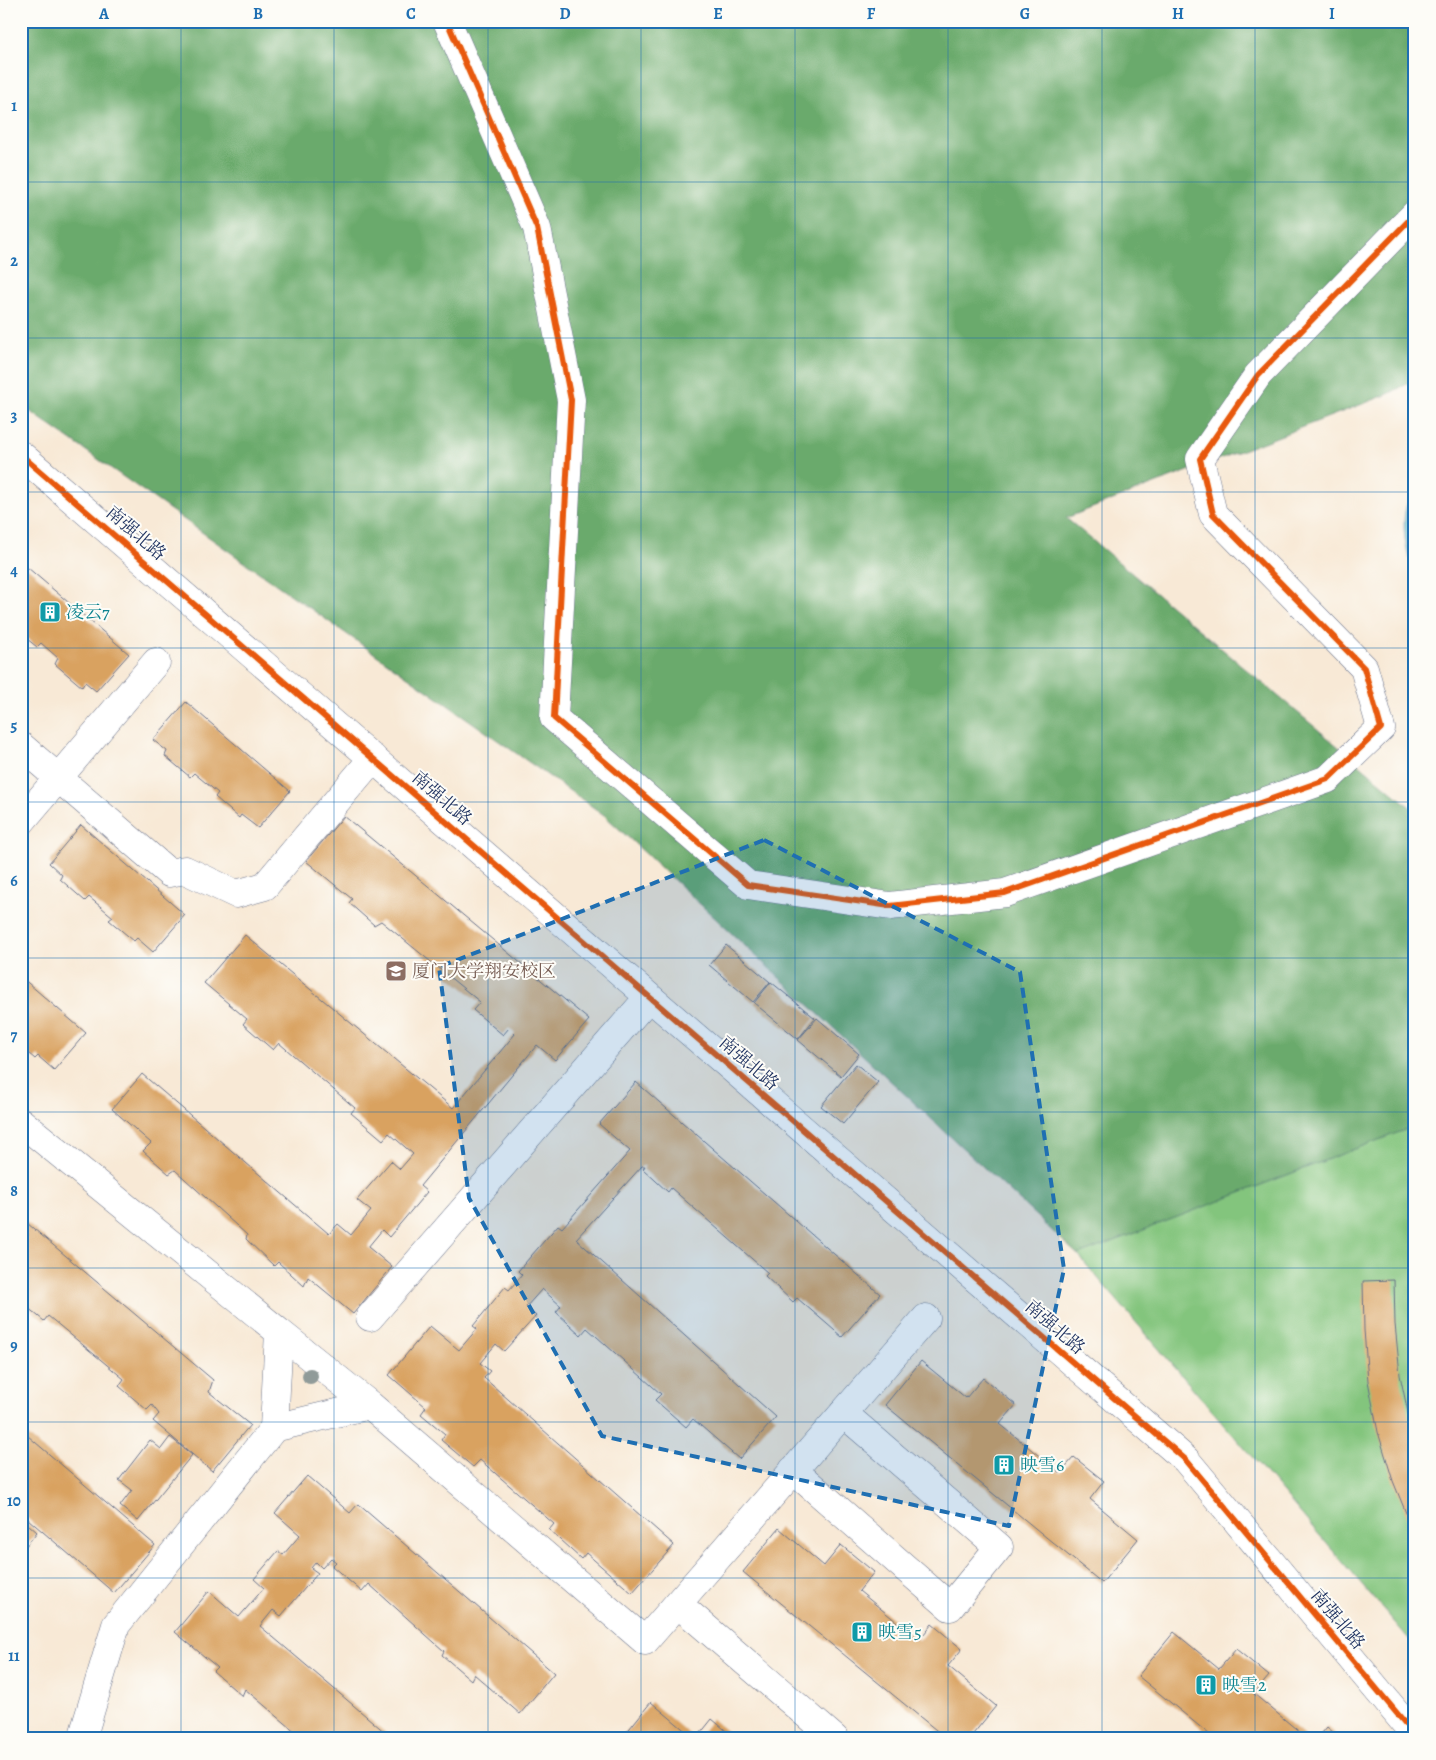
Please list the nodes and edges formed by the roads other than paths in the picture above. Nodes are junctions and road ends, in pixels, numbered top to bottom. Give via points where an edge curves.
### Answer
1 (447, 21) edge
2 (1415, 214) edge
3 (21, 455) edge
4 (156, 662) dead end
5 (21, 746) edge
6 (373, 758) junction
7 (59, 777) junction
8 (21, 822) edge
9 (649, 997) junction
10 (21, 1122) edge
11 (370, 1317) dead end
12 (926, 1318) dead end
13 (279, 1332) junction
14 (370, 1405) junction
15 (843, 1413) junction
16 (274, 1428) junction
17 (793, 1470) junction
18 (678, 1604) junction
19 (1415, 1734) edge
20 (82, 1739) edge
21 (836, 1739) edge

1 - 2 street via 537,228 571,400 554,718 748,885 890,906 1005,893 1328,779 1381,728 1364,668 1213,514 1200,459 1258,375
3 - 6 street, 南强北路
4 - 7 street
5 - 7 street
6 - 7 street via 265,886 236,894 185,870 169,873
6 - 9 street, 南强北路
7 - 8 street
9 - 11 street
9 - 19 street, 南强北路 via 1186,1460
10 - 13 street
12 - 15 street
13 - 14 street
13 - 16 street
14 - 16 street
14 - 18 street via 644,1642
15 - 17 street
15 - 17 street via 999,1547 950,1607
16 - 20 street via 116,1625
17 - 18 street
18 - 21 street

